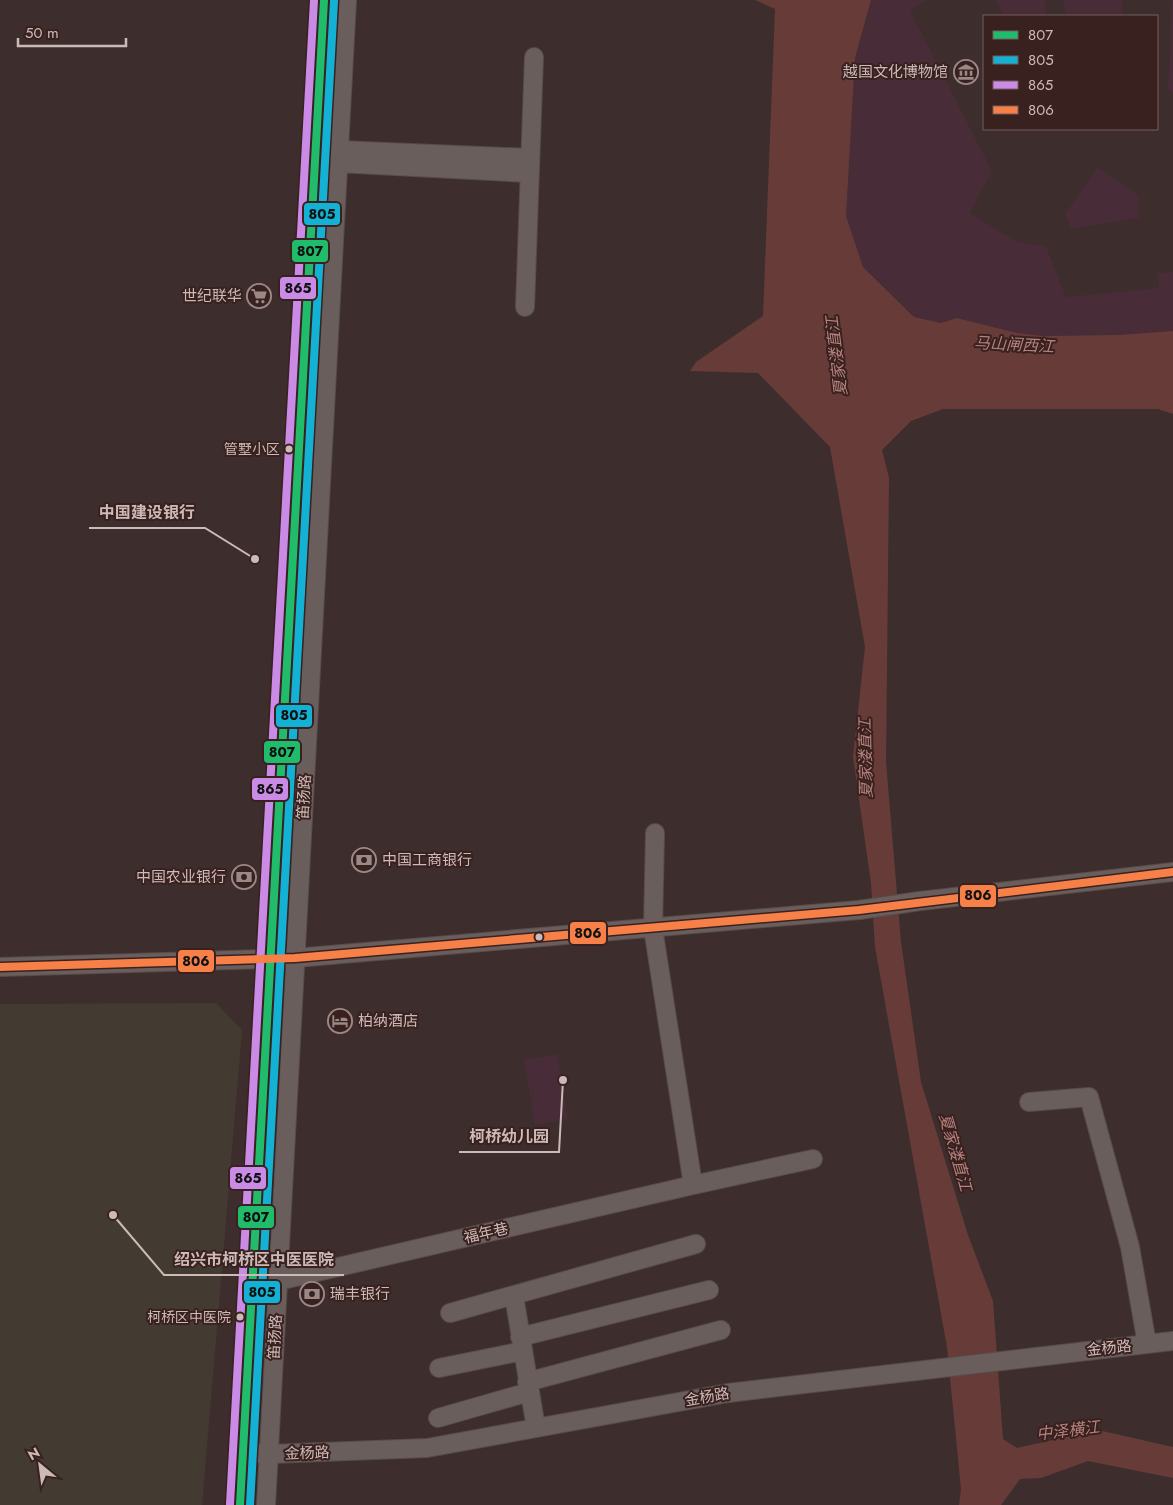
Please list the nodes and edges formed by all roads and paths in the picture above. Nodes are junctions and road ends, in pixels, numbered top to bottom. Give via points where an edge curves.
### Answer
1 (324, 7) edge
2 (346, 8) edge
3 (534, 57) dead end
4 (338, 157) junction
5 (529, 165) junction
6 (525, 307) dead end
7 (655, 833) dead end
8 (1173, 872) edge
9 (653, 928) junction
10 (295, 958) junction
11 (272, 959) junction
12 (0, 967) edge
13 (1029, 1102) dead end
14 (814, 1159) dead end
15 (693, 1184) junction
16 (696, 1244) dead end
17 (278, 1281) junction
18 (709, 1290) dead end
19 (514, 1296) junction
20 (450, 1313) dead end
21 (721, 1330) dead end
22 (1173, 1341) edge
23 (521, 1344) junction
24 (1148, 1344) junction
25 (439, 1368) dead end
26 (528, 1387) junction
27 (438, 1418) dead end
28 (536, 1428) junction
29 (243, 1453) junction
30 (270, 1454) junction
31 (240, 1505) edge
32 (266, 1505) edge

1 - 11 street, 笛扬路
2 - 4 street, 笛扬路
3 - 5 street
4 - 5 street
4 - 10 street, 笛扬路
5 - 6 street
7 - 9 street
8 - 9 street via 859,910
9 - 10 street
9 - 15 street
10 - 11 street
10 - 17 street, 笛扬路
11 - 12 street
11 - 29 street, 笛扬路
13 - 24 street via 1089,1097 1130,1247
14 - 15 street, 福年巷
15 - 17 street, 福年巷
16 - 19 street
17 - 30 street, 笛扬路
18 - 23 street
19 - 20 street
19 - 23 street
21 - 26 street
22 - 24 street, 金杨路
23 - 25 street
23 - 26 street
24 - 28 street, 金杨路 via 728,1393
26 - 27 street
26 - 28 street
28 - 30 street, 金杨路 via 426,1448
29 - 30 street, 金杨路
29 - 31 street, 笛扬路
30 - 32 street, 笛扬路

